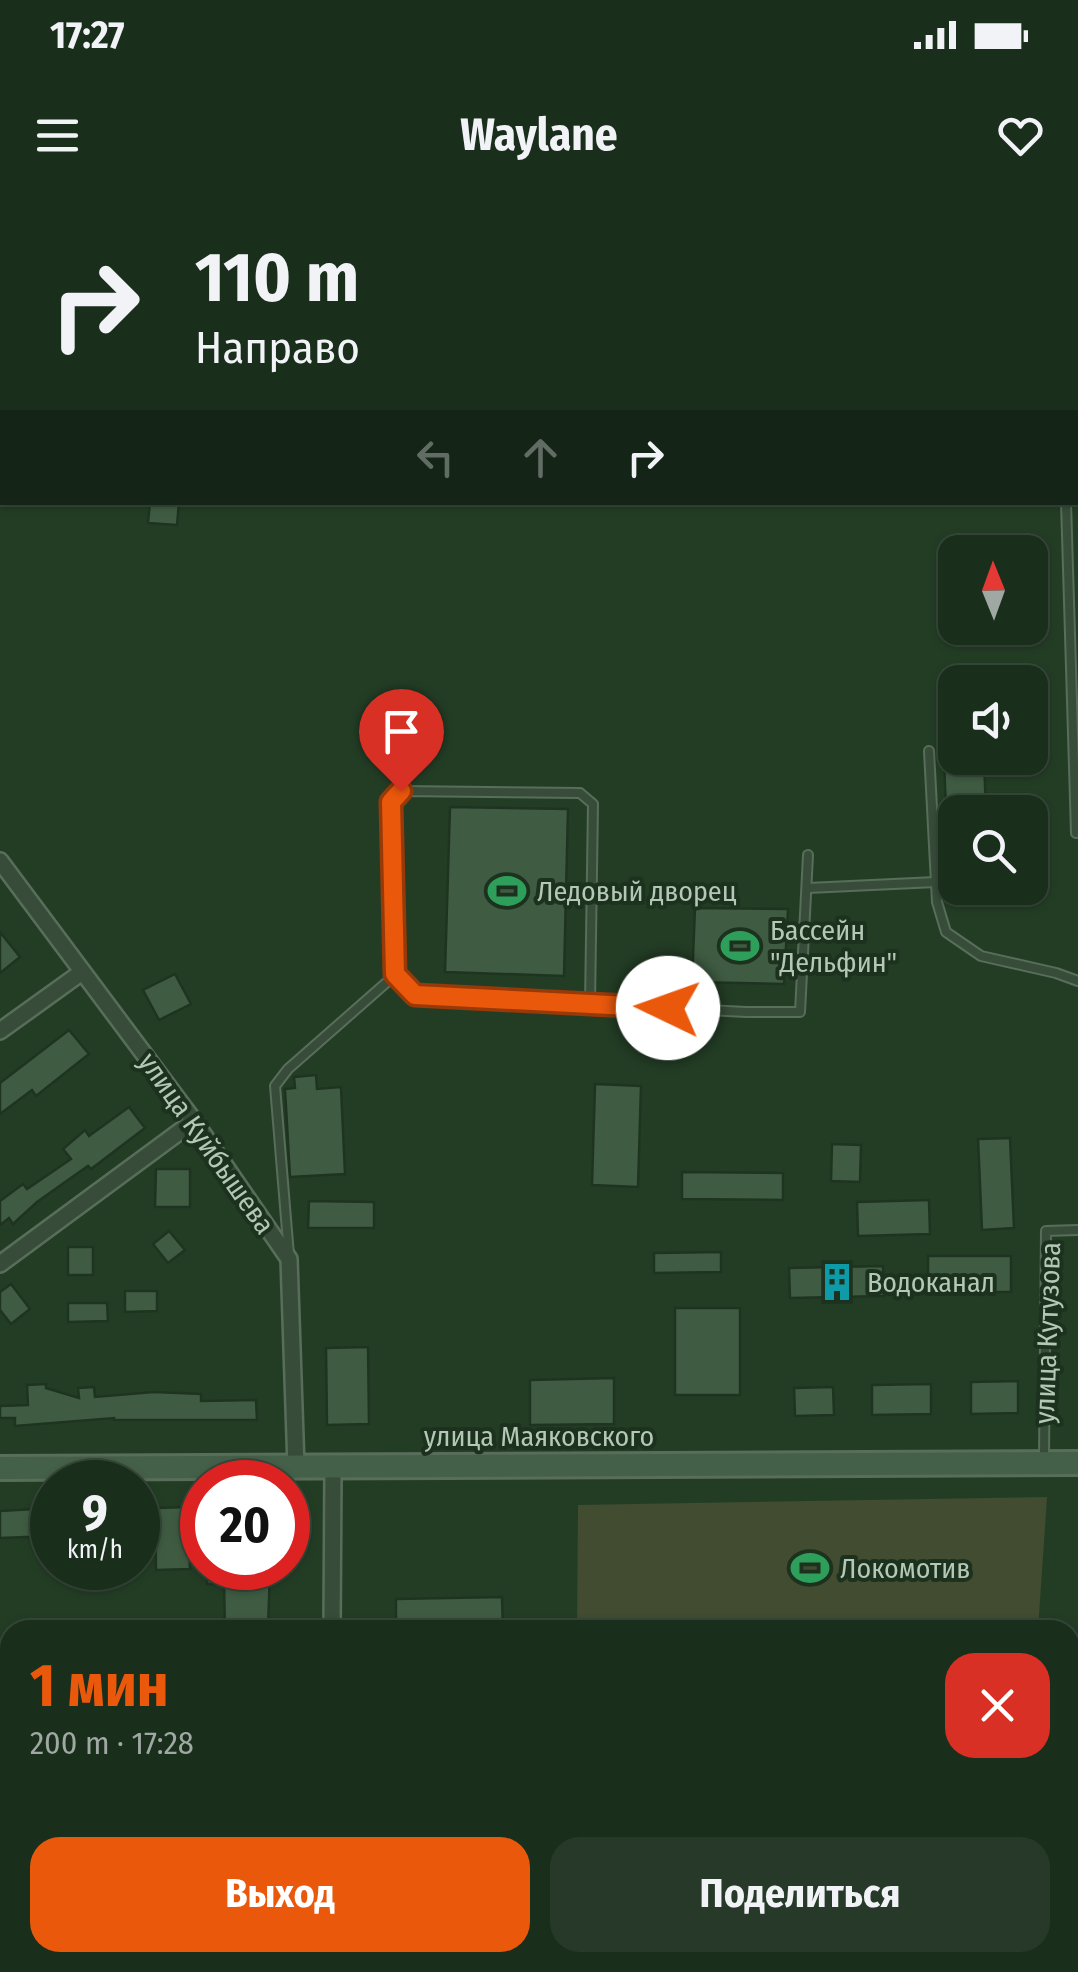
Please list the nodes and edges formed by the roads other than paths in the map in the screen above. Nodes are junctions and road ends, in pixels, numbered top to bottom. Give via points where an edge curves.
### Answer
1 (1066, 505) edge
2 (929, 752) dead end
3 (1076, 834) edge
4 (808, 855) dead end
5 (0, 861) edge
6 (936, 882) junction
7 (808, 888) junction
8 (82, 972) junction
9 (395, 974) junction
10 (1078, 981) edge
11 (590, 1004) junction
12 (0, 1031) edge
13 (194, 1121) junction
14 (1078, 1230) edge
15 (289, 1259) junction
16 (0, 1264) edge
17 (296, 1460) edge
18 (1044, 1464) junction
19 (1078, 1464) edge
20 (333, 1467) junction
21 (0, 1468) edge
22 (180, 1468) edge
23 (310, 1468) edge
24 (332, 1620) edge

1 - 3 lane
2 - 6 lane
4 - 7 lane
5 - 8 street, улица Куйбышева
6 - 7 lane
6 - 10 lane via 946,932 982,956
7 - 11 lane via 800,1012
8 - 12 street
8 - 13 street, улица Куйбышева
9 - 11 lane via 415,995
9 - 11 lane via 391,802 401,791 580,793 593,804
9 - 15 lane via 276,1086
13 - 15 street, улица Куйбышева
13 - 16 street
14 - 18 lane, улица Кутузова via 1046,1231
15 - 17 street, улица Куйбышева
18 - 19 main road, улица Маяковского
18 - 20 main road, улица Маяковского
20 - 23 main road, улица Маяковского
20 - 24 street
21 - 22 main road, улица Маяковского

